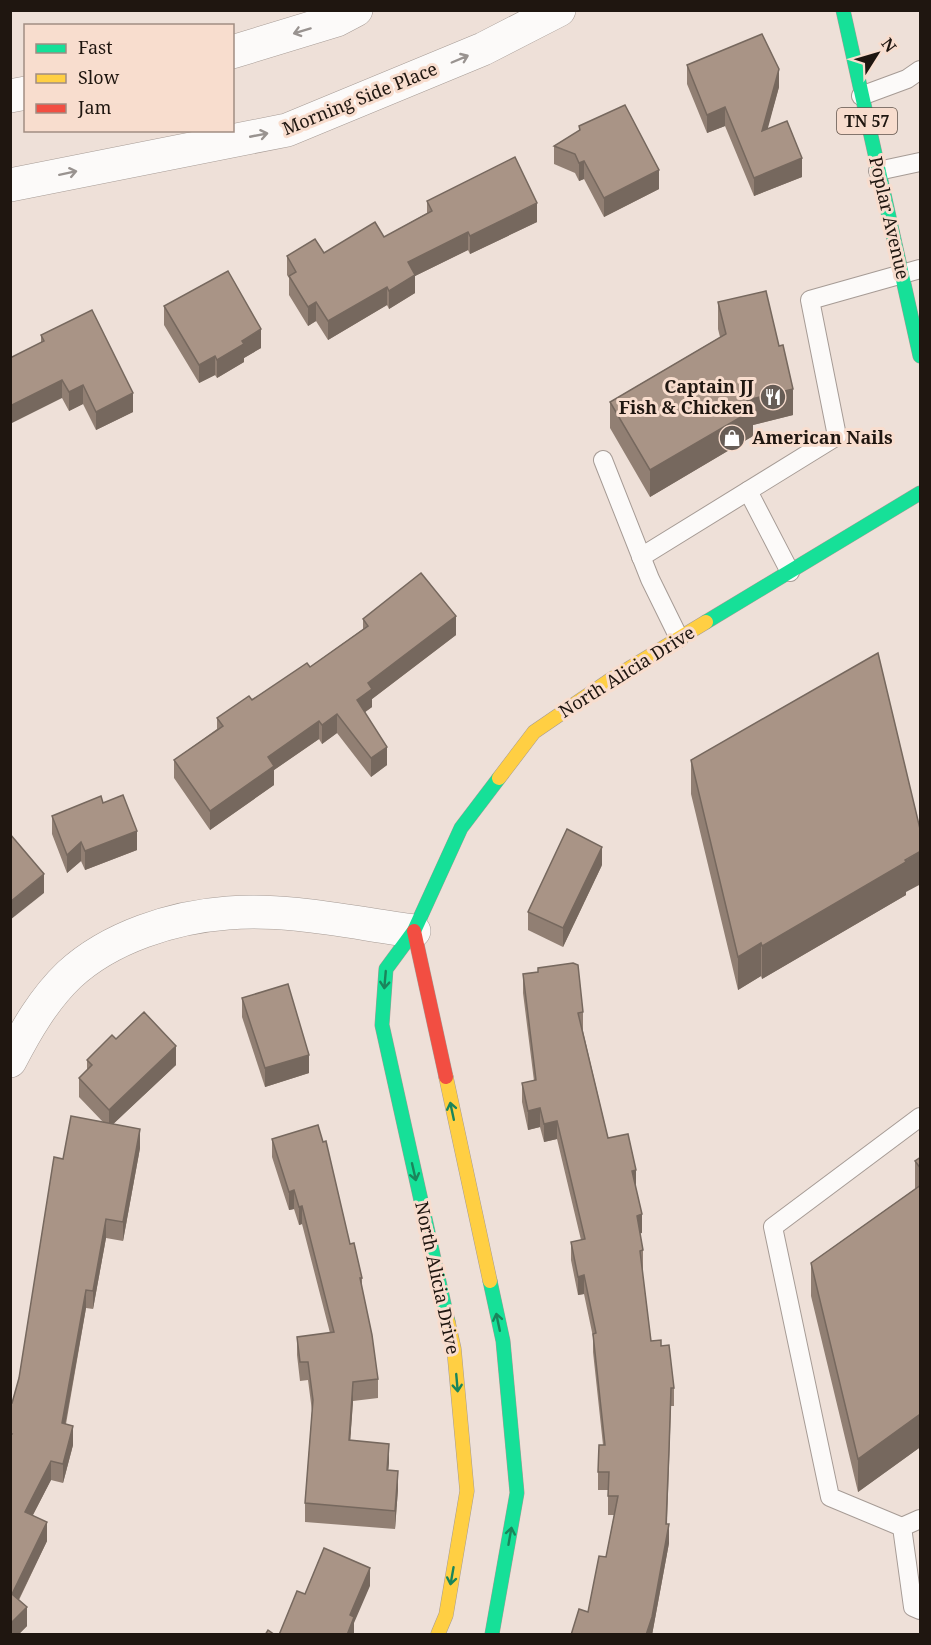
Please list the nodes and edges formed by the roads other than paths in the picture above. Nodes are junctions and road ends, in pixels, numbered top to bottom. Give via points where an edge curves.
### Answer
1 (356, 10) edge
2 (559, 10) edge
3 (843, 10) edge
4 (234, 51) edge
5 (921, 70) edge
6 (861, 96) junction
7 (921, 162) edge
8 (878, 171) junction
9 (10, 185) edge
10 (921, 269) edge
11 (901, 273) junction
12 (921, 356) edge
13 (603, 460) dead end
14 (748, 491) junction
15 (921, 493) edge
16 (641, 557) junction
17 (790, 572) junction
18 (679, 638) junction
19 (414, 931) junction
20 (10, 1061) edge
21 (921, 1117) edge
22 (921, 1519) edge
23 (902, 1527) junction
24 (921, 1610) edge
25 (438, 1635) edge
26 (492, 1635) edge

1 -> 4 street via 338,20
9 -> 2 street, Morning Side Place via 287,130 483,49
3 - 6 main road, Poplar Avenue / TN 57
5 - 6 lane via 907,80
6 - 8 main road, Poplar Avenue / TN 57
7 - 8 lane
8 - 11 main road, Poplar Avenue / TN 57
10 - 11 lane
11 - 12 main road, Poplar Avenue / TN 57
11 - 14 lane via 810,300 837,436
13 - 16 lane
14 - 16 lane
14 - 17 lane
15 - 17 main road, North Alicia Drive
16 - 18 lane
17 - 18 main road, North Alicia Drive
18 - 19 main road, North Alicia Drive via 534,732 461,828
19 - 20 street via 284,914 229,913 179,920 102,951 70,974 42,1006
19 -> 25 main road, North Alicia Drive via 386,969 382,1026 454,1349 466,1479 448,1604
26 -> 19 main road via 517,1493 503,1341
21 - 23 lane via 773,1227 830,1497
22 - 23 lane
23 - 24 lane via 913,1606

